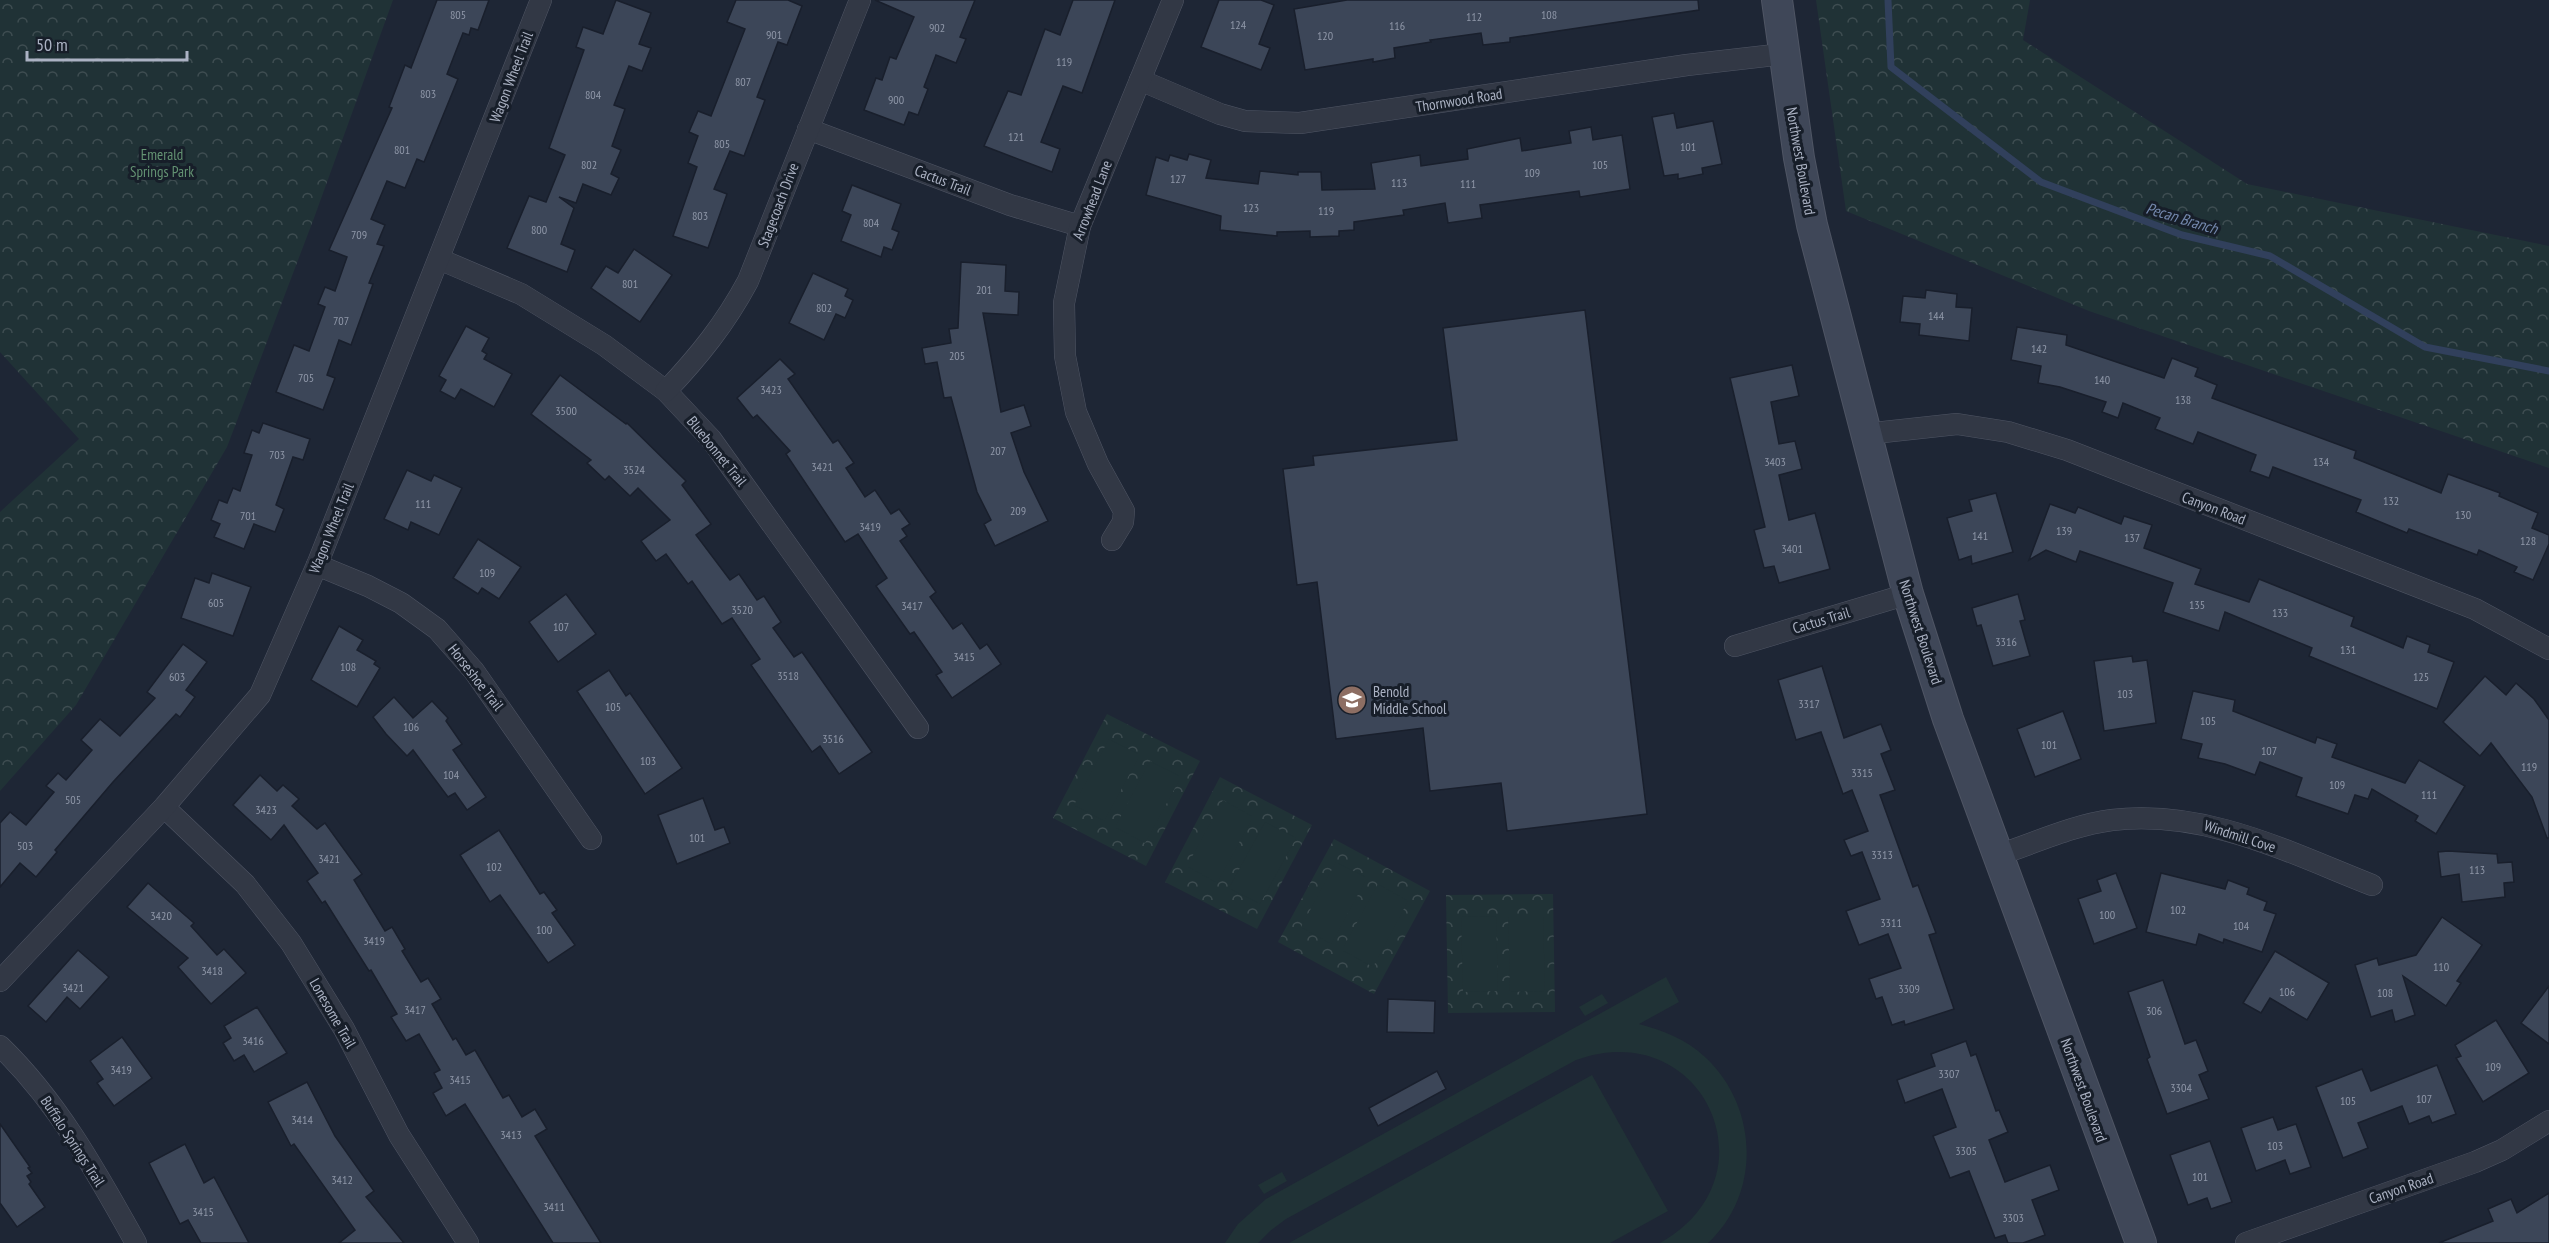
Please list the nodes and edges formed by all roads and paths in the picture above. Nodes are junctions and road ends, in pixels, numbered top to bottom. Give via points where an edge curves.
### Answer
1 (541, 0) edge
2 (860, 0) edge
3 (1173, 0) edge
4 (1777, 0) edge
5 (1784, 54) junction
6 (1140, 80) junction
7 (808, 129) junction
8 (1080, 226) junction
9 (439, 259) junction
10 (666, 391) junction
11 (1865, 434) junction
12 (1112, 540) dead end
13 (317, 565) junction
14 (1908, 594) junction
15 (1735, 646) dead end
16 (2549, 649) edge
17 (918, 728) dead end
18 (164, 807) junction
19 (591, 839) dead end
20 (1998, 855) junction
21 (2372, 885) dead end
22 (0, 981) edge
23 (0, 1046) edge
24 (2549, 1121) edge
25 (136, 1243) edge
26 (468, 1243) edge
27 (2141, 1243) edge
28 (2246, 1243) edge

1 - 9 street, Wagon Wheel Trail
2 - 7 street, Stagecoach Drive
3 - 6 street, Arrowhead Lane
4 - 5 street, Northwest Boulevard
5 - 6 street, Thornwood Road via 1300,123 1254,122 1220,114
5 - 11 street, Northwest Boulevard via 1809,209
6 - 8 street, Arrowhead Lane
7 - 8 street, Cactus Trail via 1010,205
7 - 10 street, Stagecoach Drive via 748,281 730,315
8 - 12 street, Arrowhead Lane via 1064,303 1065,356 1076,412 1124,511 1123,522
9 - 10 street, Bluebonnet Trail via 521,294 604,345
9 - 13 street, Wagon Wheel Trail
10 - 17 street, Bluebonnet Trail via 711,439
11 - 14 street, Northwest Boulevard
11 - 16 street, Canyon Road via 1957,424 2008,432 2057,447 2475,609
13 - 18 street, Wagon Wheel Trail via 260,695
13 - 19 street, Horseshoe Trail via 401,603 437,629 474,671
14 - 15 street, Cactus Trail
14 - 20 street, Northwest Boulevard
18 - 22 street, Wagon Wheel Trail
18 - 26 street, Lonesome Trail via 245,884 291,943 344,1029 399,1135
20 - 21 street, Windmill Cove via 2090,824 2163,819 2219,827
20 - 27 street, Northwest Boulevard
23 - 25 street, Buffalo Springs Trail via 57,1110
24 - 28 street, Canyon Road via 2475,1162

